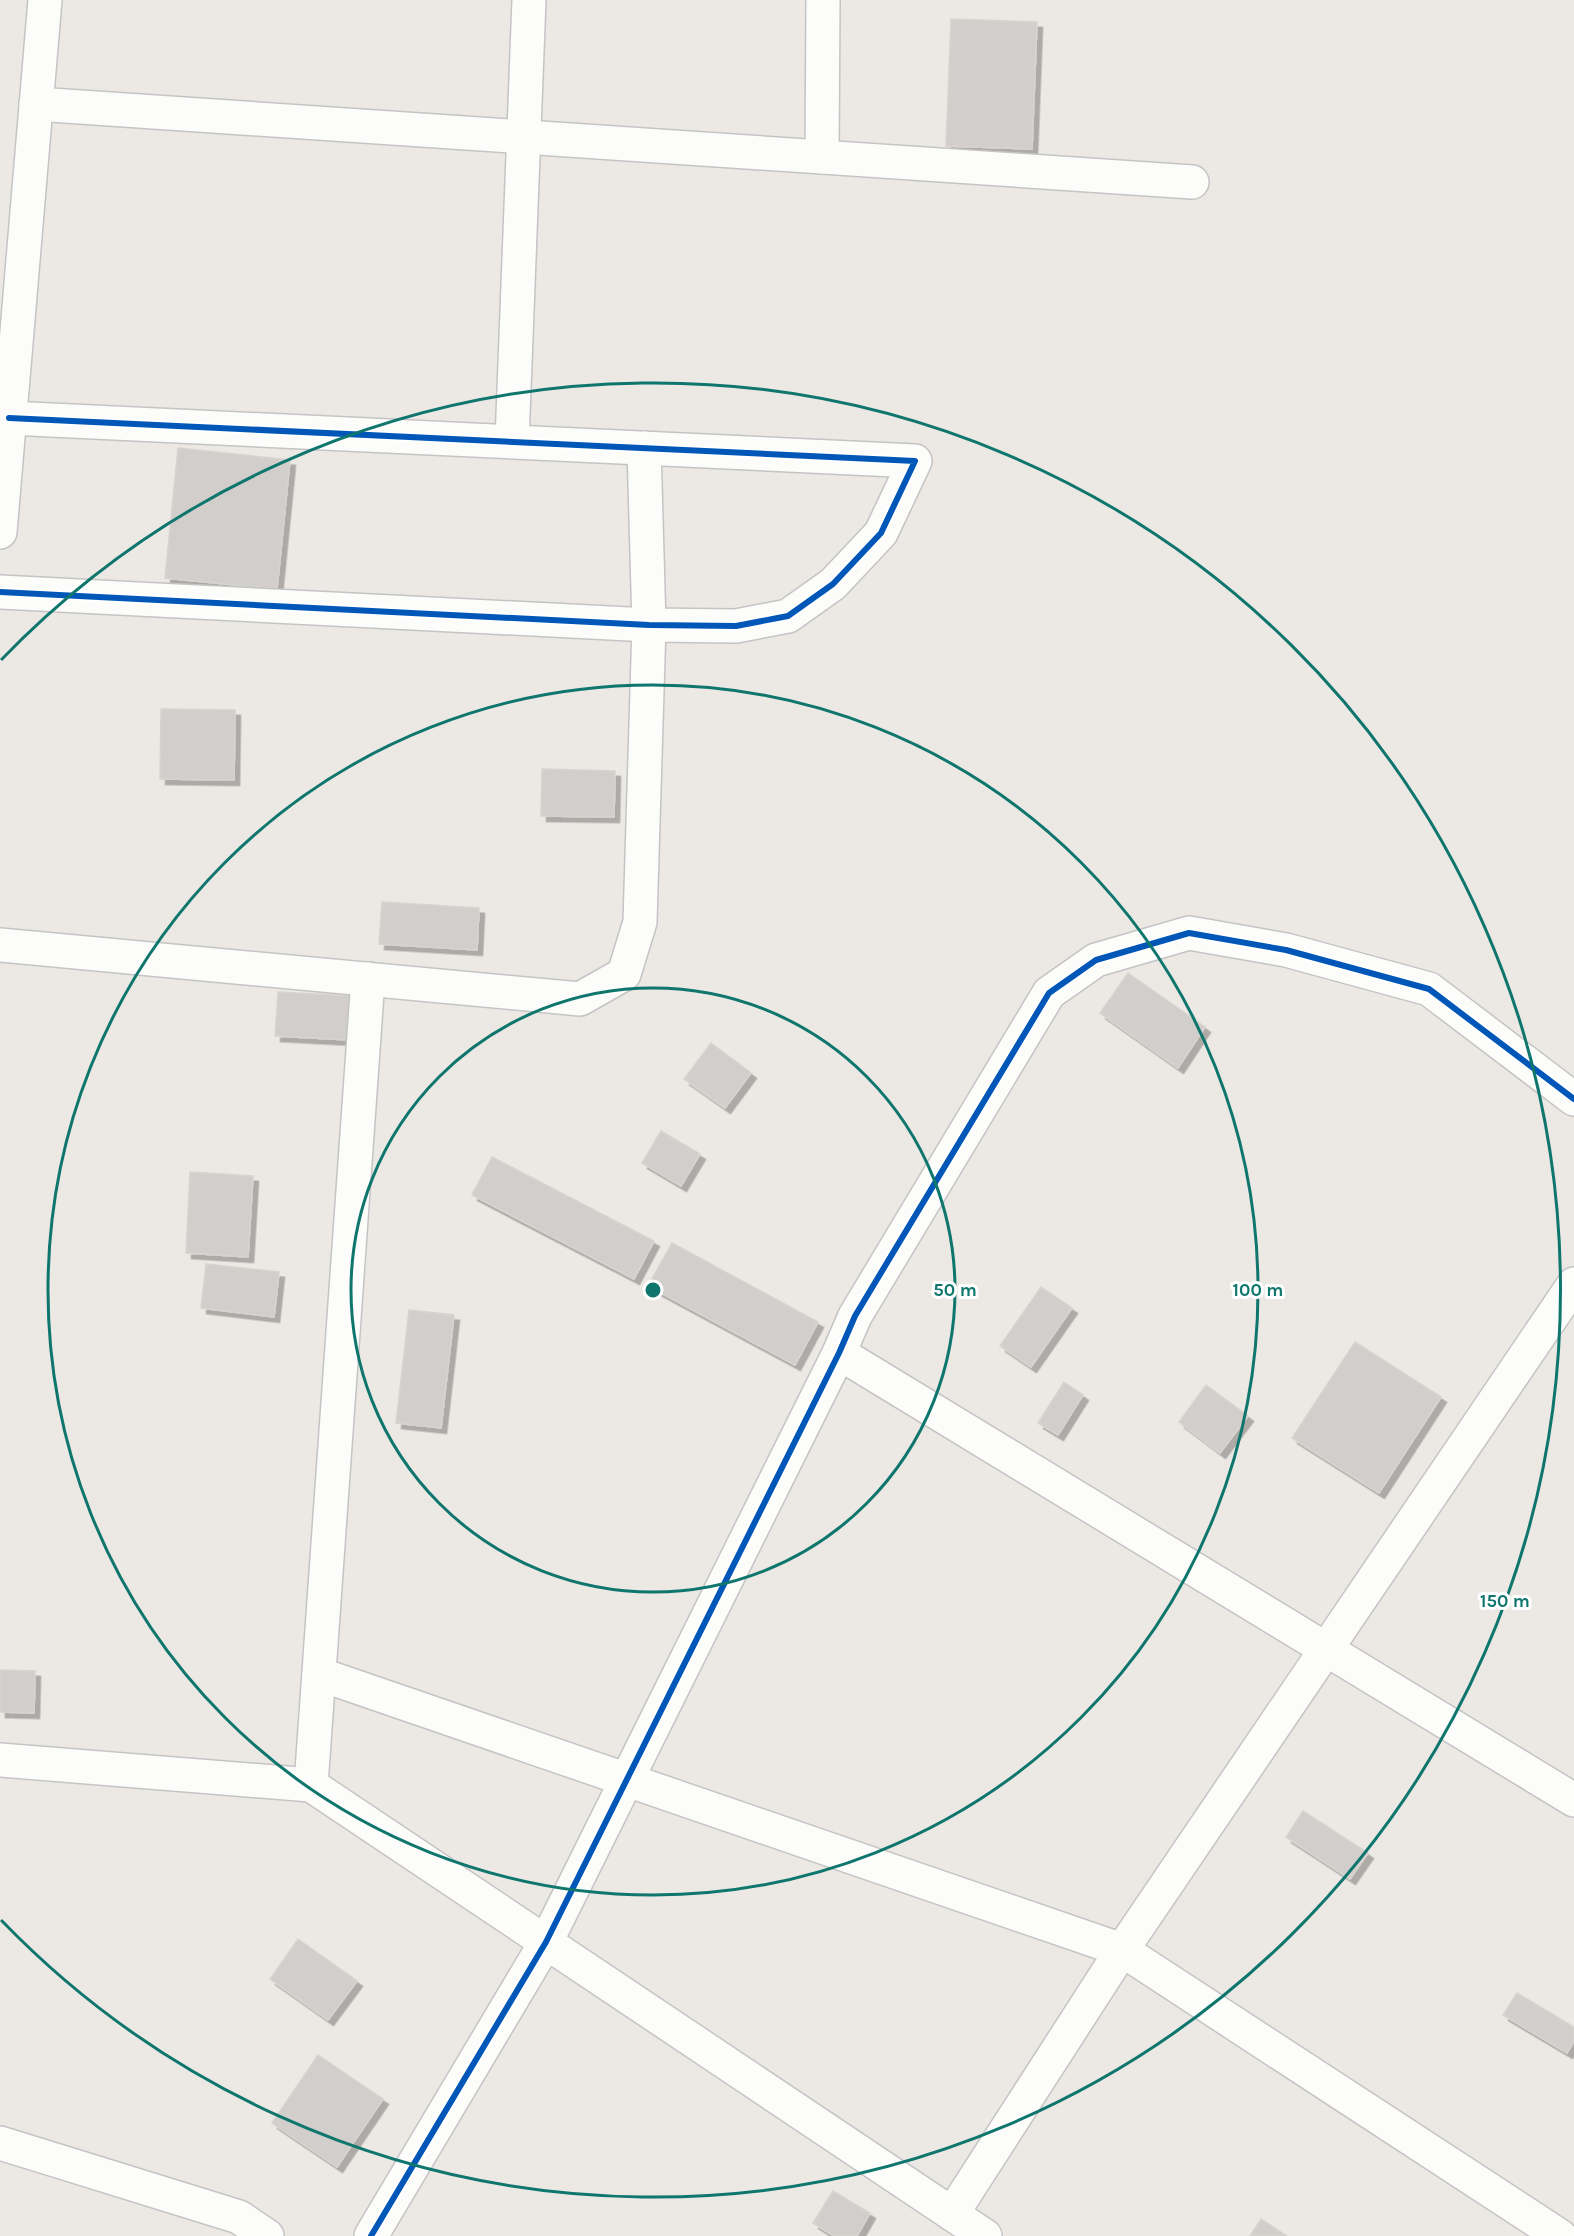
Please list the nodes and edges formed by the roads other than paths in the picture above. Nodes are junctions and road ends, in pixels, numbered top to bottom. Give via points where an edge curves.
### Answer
1 (45, 0) edge
2 (529, 0) edge
3 (823, 0) edge
4 (36, 104) junction
5 (523, 137) junction
6 (822, 157) junction
7 (1192, 182) dead end
8 (12, 236) edge
9 (9, 418) junction
10 (512, 441) junction
11 (644, 448) junction
12 (0, 532) edge
13 (0, 592) edge
14 (649, 625) junction
15 (0, 945) edge
16 (368, 979) junction
17 (1574, 1099) edge
18 (1574, 1284) edge
19 (839, 1353) junction
20 (1326, 1649) junction
21 (319, 1674) junction
22 (0, 1760) edge
23 (627, 1779) junction
24 (311, 1785) junction
25 (1574, 1800) edge
26 (546, 1942) junction
27 (1122, 1950) junction
28 (0, 2143) edge
29 (952, 2214) junction
30 (267, 2236) edge
31 (371, 2236) edge
32 (985, 2236) edge
33 (1560, 2236) edge

1 - 4 street
2 - 5 street
3 - 6 street
4 - 5 street
4 - 8 street
5 - 6 street
5 - 10 street
6 - 7 street
8 - 9 street
9 - 10 street
9 - 12 street
10 - 11 street
11 - 14 street
11 - 14 street via 915,461 881,533 833,584 789,616 736,626
13 - 14 street
14 - 16 street via 640,922 624,974 580,999
15 - 16 street
16 - 21 street
17 - 19 street via 1429,989 1286,950 1189,933 1096,960 1049,993 855,1316
18 - 20 street
19 - 20 street
19 - 23 street
20 - 25 street
20 - 27 street
21 - 23 street
21 - 24 street
22 - 24 street
23 - 26 street
23 - 27 street
24 - 26 street
26 - 29 street
26 - 31 street
27 - 29 street
27 - 33 street
28 - 30 street via 239,2217
29 - 32 street

